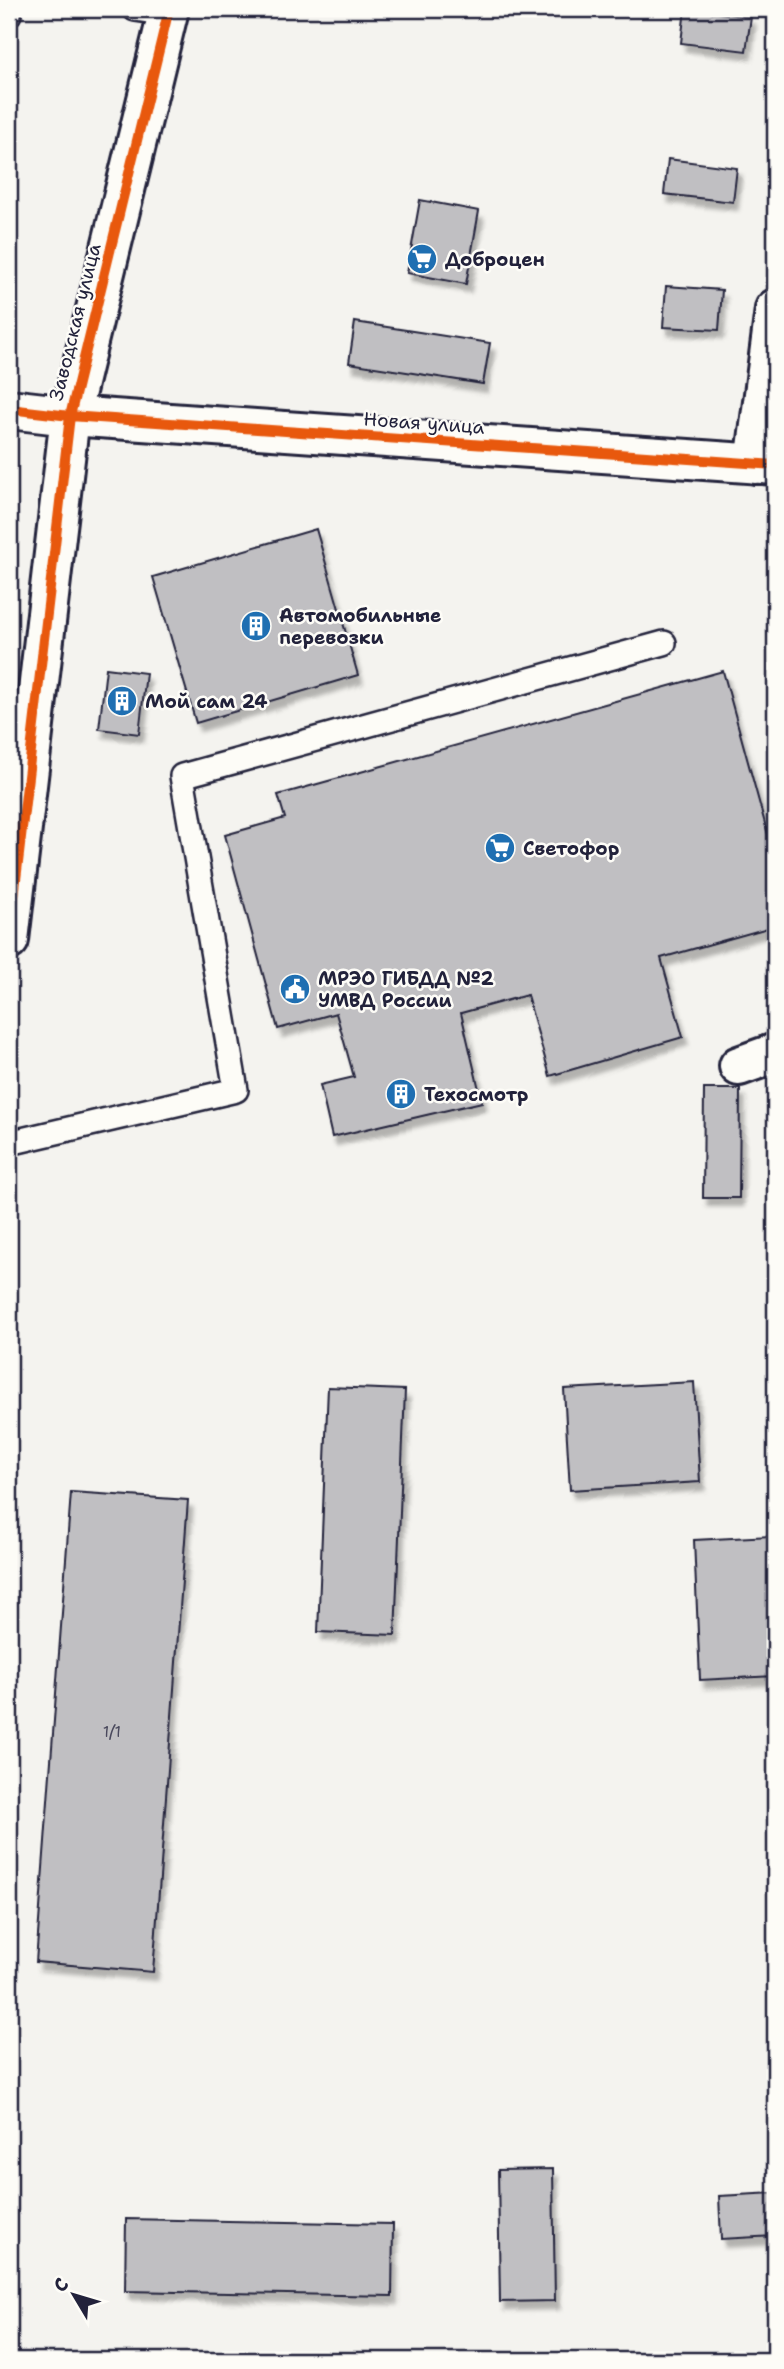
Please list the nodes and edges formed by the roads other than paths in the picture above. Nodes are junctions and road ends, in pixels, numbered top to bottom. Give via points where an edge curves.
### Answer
1 (10, 9) edge
2 (157, 11) edge
3 (9, 14) edge
4 (775, 309) edge
5 (9, 409) edge
6 (70, 416) junction
7 (765, 464) edge
8 (664, 643) dead end
9 (9, 940) edge
10 (775, 1053) edge
11 (739, 1066) dead end
12 (9, 1143) edge

1 - 3 lane
2 - 6 street, Заводская улица
4 - 7 street
5 - 6 street, Новая улица
6 - 7 street, Новая улица
6 - 9 street, Заводская улица
8 - 12 lane via 181,776 236,1090
10 - 11 street

